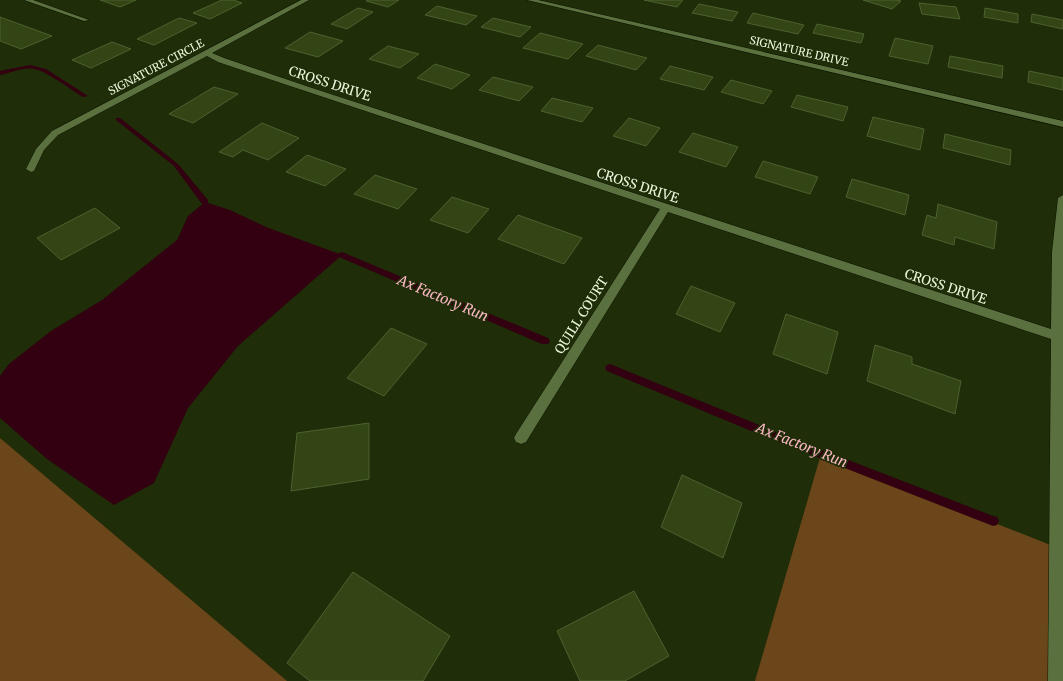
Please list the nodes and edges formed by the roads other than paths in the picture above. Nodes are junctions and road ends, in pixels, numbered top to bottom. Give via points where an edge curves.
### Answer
1 (27, 0) edge
2 (306, 0) edge
3 (530, 0) edge
4 (86, 20) dead end
5 (207, 53) junction
6 (1063, 124) edge
7 (31, 169) dead end
8 (1063, 198) edge
9 (666, 207) junction
10 (1060, 337) edge
11 (521, 438) dead end
12 (1057, 681) edge

1 - 4 street
2 - 5 street, SIGNATURE CIRCLE
3 - 6 street, SIGNATURE DRIVE
5 - 7 street, SIGNATURE CIRCLE via 55,133 40,149
5 - 9 street, CROSS DRIVE via 278,80
8 - 10 street via 1057,252
9 - 10 street, CROSS DRIVE
9 - 11 street, QUILL COURT
10 - 12 street

